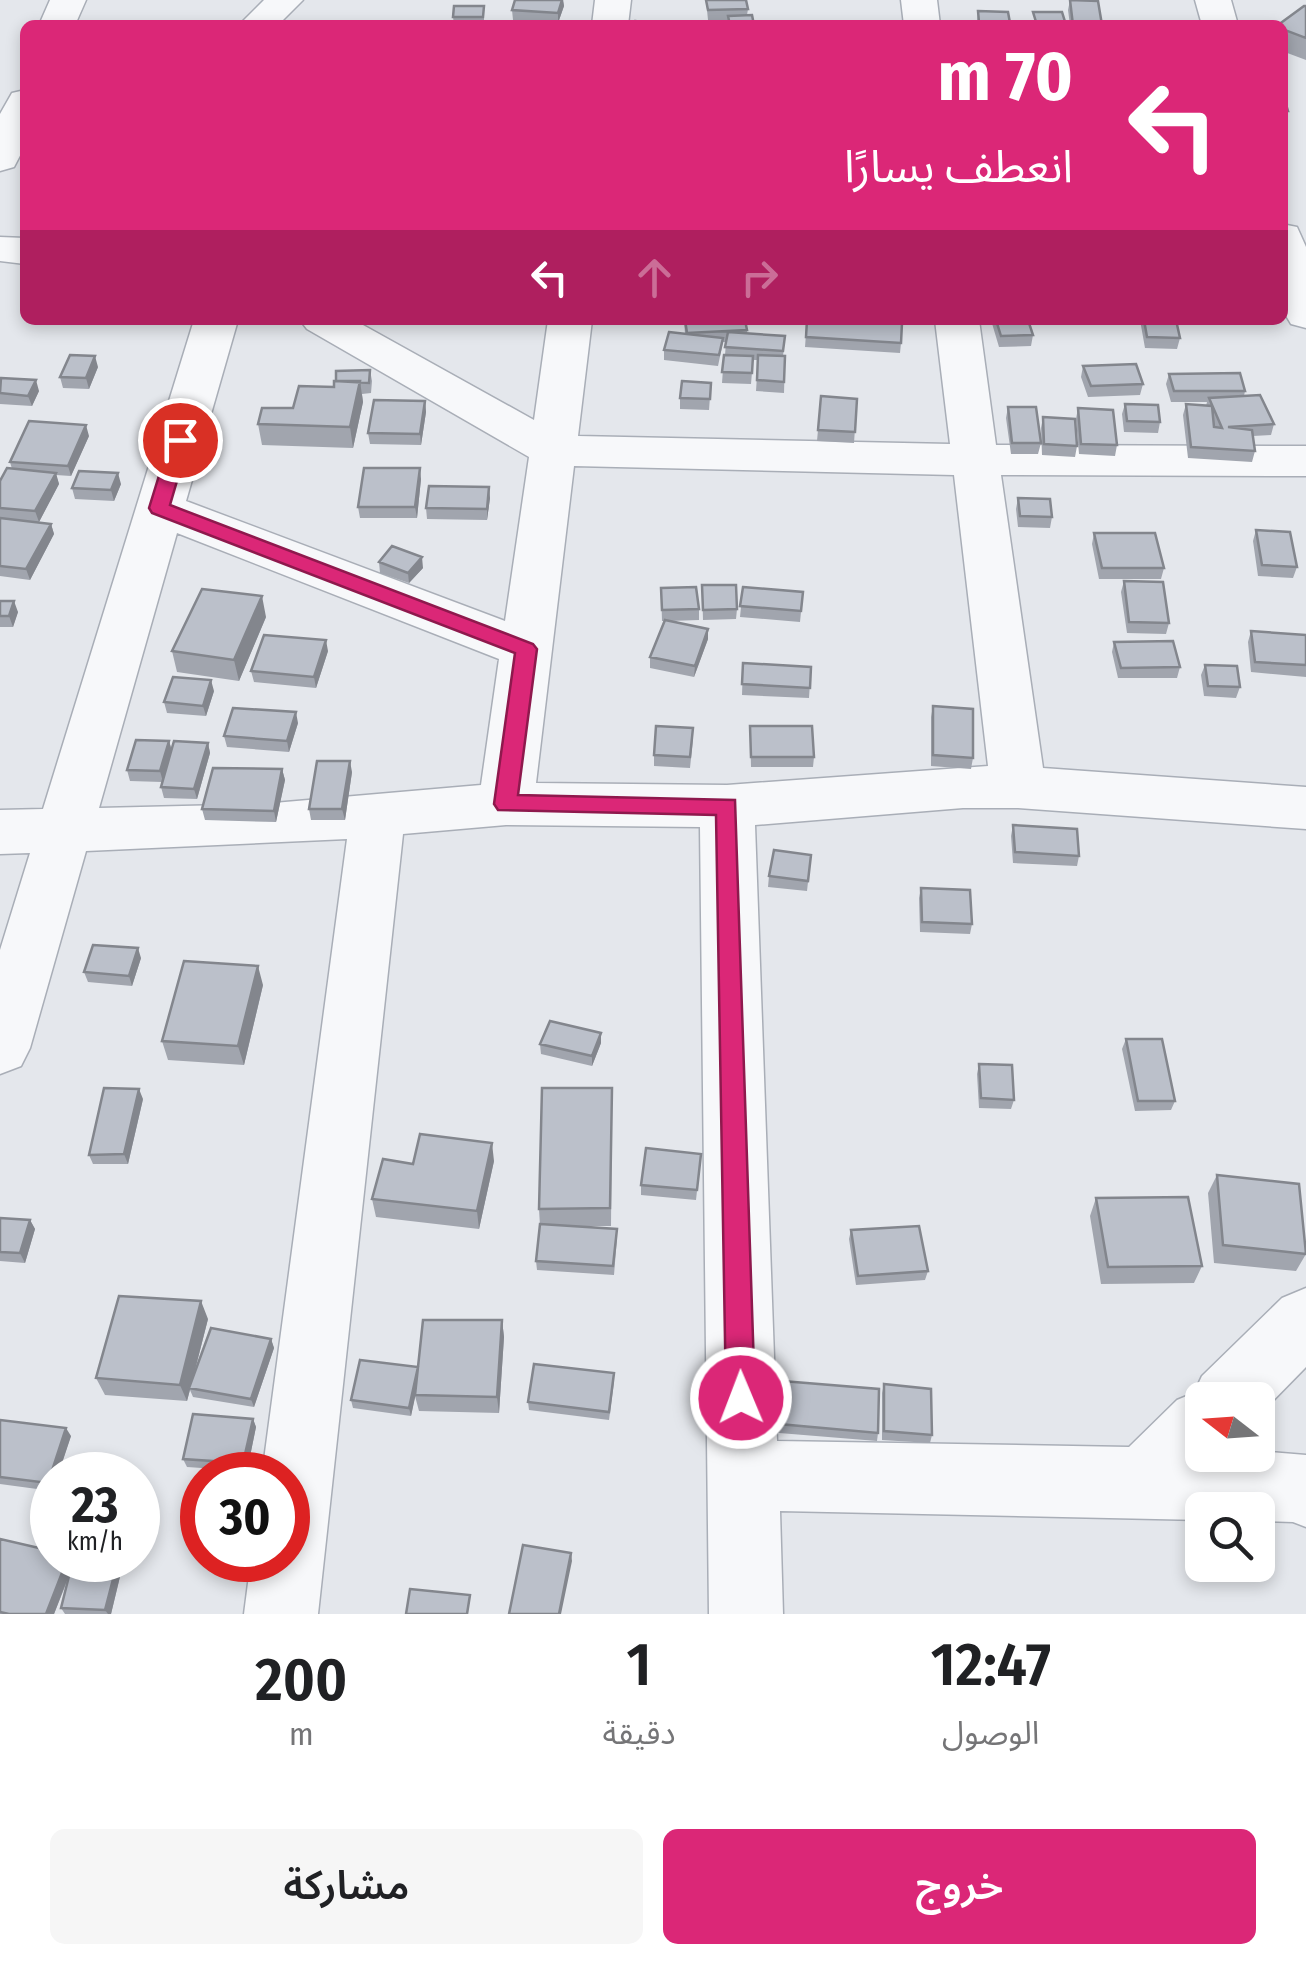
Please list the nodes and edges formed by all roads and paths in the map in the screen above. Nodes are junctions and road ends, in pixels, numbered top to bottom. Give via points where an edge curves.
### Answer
1 (285, 0) edge
2 (262, 20) edge
3 (17, 117) edge
4 (0, 159) edge
5 (1288, 256) edge
6 (1306, 315) edge
7 (331, 325) edge
8 (569, 325) edge
9 (958, 325) edge
10 (204, 326) edge
11 (552, 450) junction
12 (974, 460) junction
13 (1306, 462) edge
14 (159, 508) junction
15 (526, 649) junction
16 (1018, 786) junction
17 (506, 804) junction
18 (727, 806) junction
19 (1306, 808) edge
20 (377, 818) junction
21 (0, 832) edge
22 (61, 832) junction
23 (0, 1048) edge
24 (1306, 1320) edge
25 (1244, 1382) edge
26 (1185, 1441) edge
27 (742, 1476) junction
28 (1144, 1482) junction
29 (1306, 1492) edge
30 (281, 1614) edge
31 (746, 1614) edge

1 - 2 street
3 - 4 street
5 - 6 street
7 - 11 street
8 - 11 street
9 - 12 street
10 - 14 street
11 - 12 street
11 - 15 street
12 - 13 street
12 - 16 street
14 - 15 street
14 - 22 street
15 - 17 street
16 - 18 street
16 - 19 street
17 - 18 street
17 - 20 street
18 - 27 street
20 - 22 street
20 - 30 street
21 - 22 street
22 - 23 street
24 - 25 street
26 - 28 street
27 - 28 street
27 - 31 street
28 - 29 street via 1298,1486

